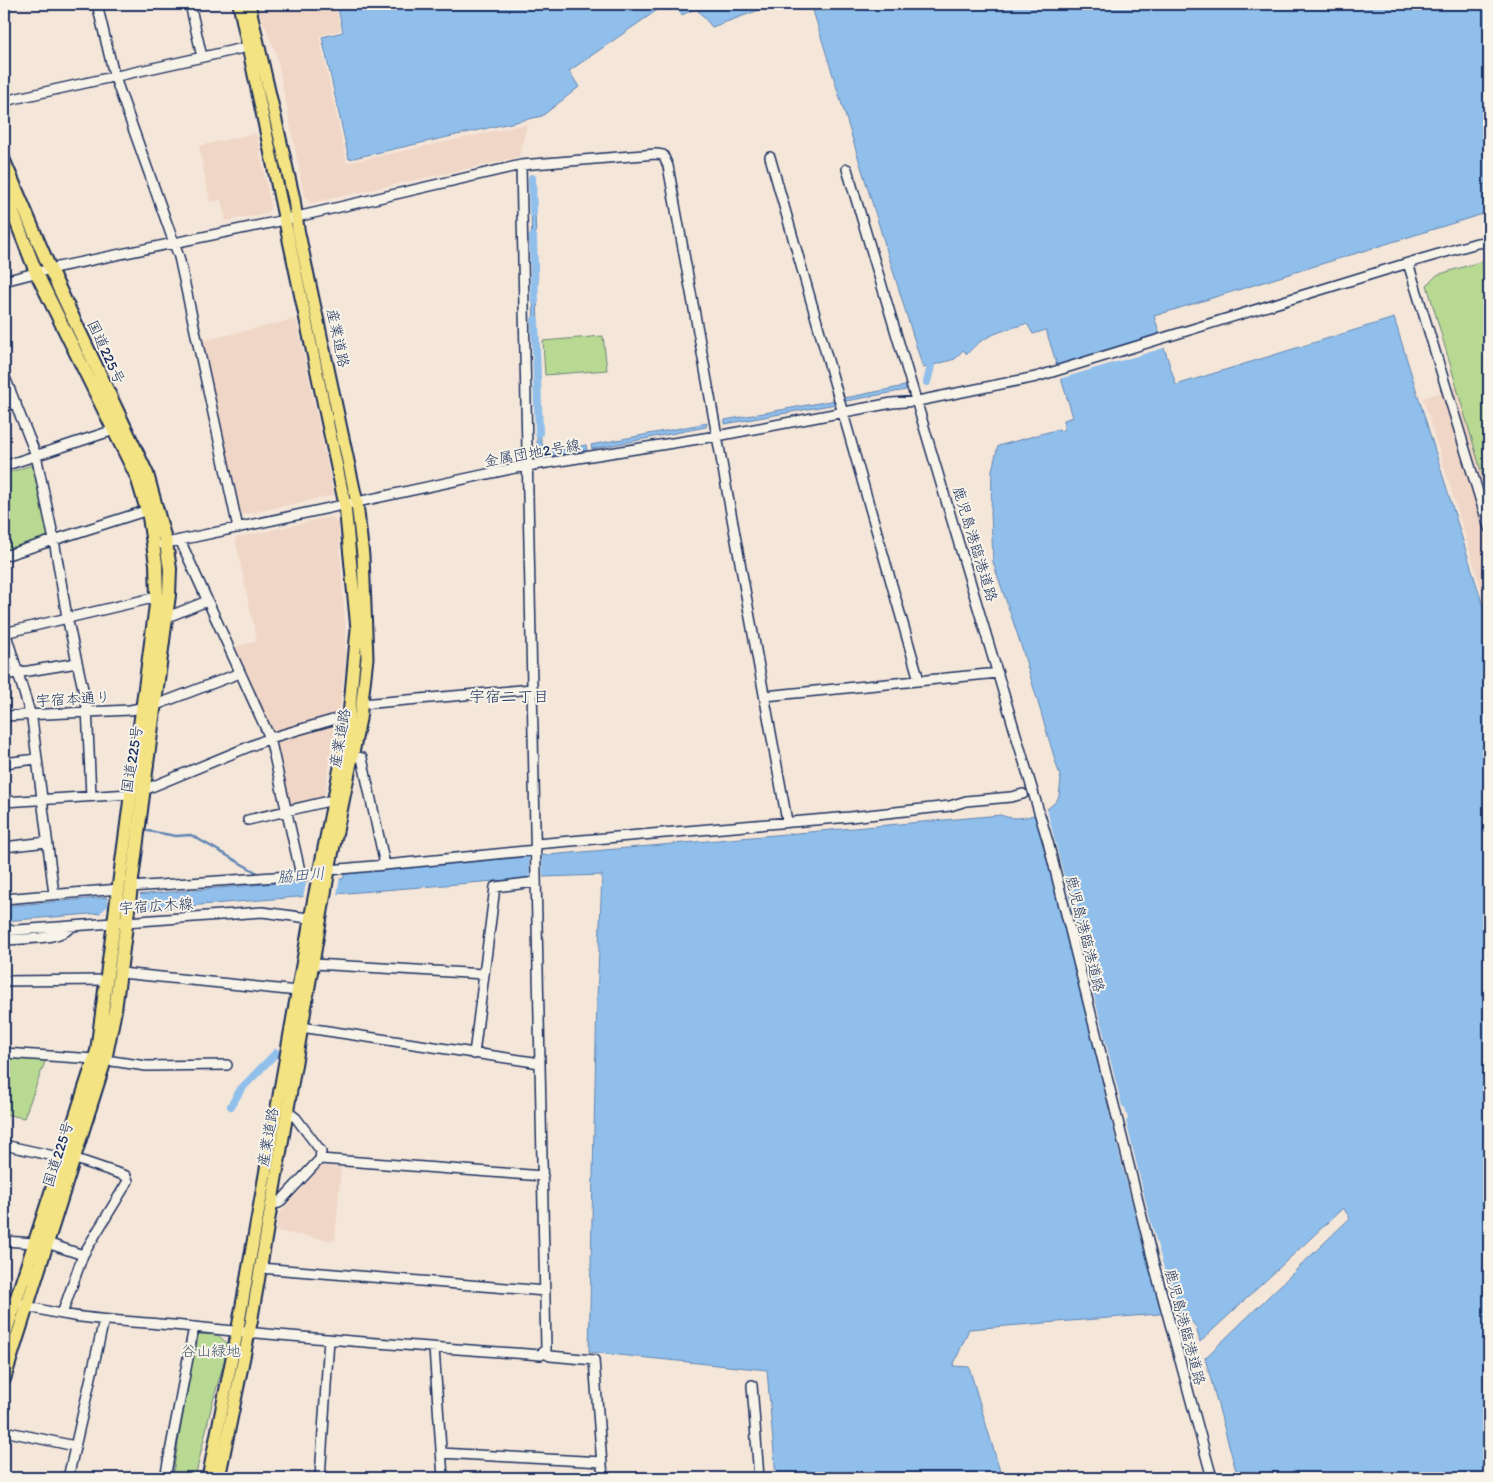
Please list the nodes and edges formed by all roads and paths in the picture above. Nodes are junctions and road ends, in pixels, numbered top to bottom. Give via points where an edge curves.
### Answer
1 (97, 4) edge
2 (190, 4) edge
3 (239, 4) edge
4 (249, 4) edge
5 (248, 47) junction
6 (202, 57) junction
7 (114, 76) junction
8 (4, 101) edge
9 (770, 158) dead end
10 (4, 161) edge
11 (521, 165) junction
12 (847, 169) dead end
13 (4, 191) edge
14 (291, 218) junction
15 (174, 242) junction
16 (1489, 242) edge
17 (1408, 263) junction
18 (50, 268) junction
19 (36, 272) junction
20 (4, 281) edge
21 (4, 375) edge
22 (918, 401) junction
23 (16, 403) junction
24 (4, 406) edge
25 (843, 411) junction
26 (114, 430) junction
27 (717, 436) junction
28 (36, 455) junction
29 (4, 466) edge
30 (527, 467) junction
31 (357, 503) junction
32 (345, 505) junction
33 (148, 510) junction
34 (238, 528) junction
35 (1489, 528) edge
36 (54, 540) junction
37 (180, 540) junction
38 (159, 544) junction
39 (4, 556) edge
40 (157, 597) junction
41 (207, 602) junction
42 (67, 617) junction
43 (165, 618) junction
44 (4, 631) edge
45 (77, 663) junction
46 (998, 672) junction
47 (18, 673) junction
48 (240, 673) junction
49 (4, 675) edge
50 (919, 680) junction
51 (532, 689) junction
52 (765, 696) junction
53 (362, 704) junction
54 (156, 705) junction
55 (143, 707) junction
56 (87, 712) junction
57 (31, 715) junction
58 (350, 715) junction
59 (4, 716) edge
60 (270, 738) junction
61 (353, 756) junction
62 (36, 758) junction
63 (4, 763) edge
64 (144, 790) junction
65 (130, 794) junction
66 (1023, 794) dead end
67 (91, 796) junction
68 (42, 799) junction
69 (333, 800) junction
70 (4, 802) edge
71 (287, 810) junction
72 (248, 820) dead end
73 (787, 821) junction
74 (47, 842) junction
75 (4, 846) edge
76 (536, 849) junction
77 (385, 865) junction
78 (326, 873) junction
79 (301, 875) junction
80 (536, 880) junction
81 (124, 891) junction
82 (54, 894) junction
83 (4, 899) edge
84 (120, 918) junction
85 (316, 919) junction
86 (73, 926) junction
87 (4, 931) edge
88 (4, 940) edge
89 (314, 964) junction
90 (121, 973) junction
91 (484, 974) junction
92 (107, 980) junction
93 (4, 982) edge
94 (298, 990) junction
95 (301, 1027) junction
96 (4, 1053) edge
97 (474, 1054) junction
98 (100, 1060) junction
99 (540, 1063) junction
100 (228, 1065) dead end
101 (287, 1111) junction
102 (4, 1145) edge
103 (68, 1158) junction
104 (320, 1159) junction
105 (543, 1176) junction
106 (272, 1204) junction
107 (4, 1241) edge
108 (41, 1243) junction
109 (84, 1255) junction
110 (260, 1268) junction
111 (545, 1291) junction
112 (15, 1302) edge
113 (62, 1314) junction
114 (104, 1320) junction
115 (194, 1327) junction
116 (243, 1333) junction
117 (4, 1336) edge
118 (329, 1339) junction
119 (434, 1348) junction
120 (544, 1353) junction
121 (4, 1379) edge
122 (752, 1385) dead end
123 (4, 1431) edge
124 (75, 1446) junction
125 (441, 1453) junction
126 (602, 1462) junction
127 (68, 1478) edge
128 (165, 1478) edge
129 (208, 1478) edge
130 (219, 1478) edge
131 (320, 1478) edge
132 (443, 1478) edge
133 (603, 1478) edge
134 (759, 1478) edge
135 (1212, 1478) edge

1 - 7 street
2 - 6 street
3 - 5 main road, 産業道路
4 - 14 main road, 産業道路
5 - 6 street
5 - 14 main road, 産業道路
6 - 7 street
7 - 8 street
7 - 15 street
9 - 25 street
10 - 18 highway, 国道225号
11 - 14 street
11 - 27 street via 663,155 668,166
11 - 30 street
12 - 22 street, 鹿児島港臨港道路
13 - 19 highway, 国道225号
14 - 15 street
14 - 31 main road, 産業道路
14 - 32 main road, 産業道路
15 - 18 street
15 - 34 street
16 - 17 street, 金属団地2号線
17 - 22 street, 金属団地2号線 via 1045,374
17 - 35 street
18 - 19 street
18 - 38 highway, 国道225号 via 147,474
19 - 20 street
19 - 26 highway, 国道225号
21 - 23 street
22 - 25 street, 金属団地2号線 via 906,400
22 - 46 street, 鹿児島港臨港道路
23 - 24 street
23 - 28 street
25 - 27 street, 金属団地2号線
25 - 50 street
26 - 28 street
26 - 33 highway, 国道225号 via 137,477
27 - 30 street, 金属団地2号線
27 - 52 street
28 - 29 street
28 - 36 street
30 - 31 street, 金属団地2号線
30 - 51 street
31 - 32 street, 金属団地2号線
31 - 53 main road, 産業道路 via 368,635
32 - 34 street, 金属団地2号線
32 - 58 main road, 産業道路 via 357,629
33 - 36 street
33 - 38 highway, 国道225号
34 - 37 street, 金属団地2号線
36 - 39 street
36 - 42 street
37 - 38 street, 金属団地2号線
37 - 41 street
38 - 40 highway, 国道225号
38 - 43 highway, 国道225号 via 170,569
40 - 42 street
40 - 55 highway, 国道225号
41 - 43 street
41 - 48 street
42 - 44 street
42 - 45 street
43 - 54 highway, 国道225号
44 - 47 street
45 - 47 street
45 - 56 street
46 - 50 street
46 - 135 street, 鹿児島港臨港道路 via 1062,895 1132,1183
47 - 49 street
47 - 57 street
48 - 54 street, 宇宿本通り
48 - 60 street
50 - 52 street
51 - 53 street
51 - 76 street
52 - 73 street
53 - 61 main road, 産業道路
54 - 55 street, 宇宿本通り
54 - 64 highway, 国道225号
55 - 56 street, 宇宿本通り
55 - 65 highway, 国道225号
56 - 57 street, 宇宿本通り
56 - 67 street
57 - 59 street, 宇宿本通り
57 - 62 street
58 - 60 street
58 - 69 main road, 産業道路
60 - 64 street
60 - 71 street
61 - 77 street via 362,758
61 - 78 main road, 産業道路
62 - 63 street
62 - 68 street
64 - 81 highway, 国道225号
65 - 67 street
65 - 81 highway, 国道225号
66 - 73 street via 966,800 950,806
67 - 68 street
68 - 70 street
68 - 74 street
69 - 71 street
69 - 78 main road, 産業道路
71 - 72 street
71 - 79 street
73 - 76 street
74 - 75 street
74 - 82 street
76 - 77 street
76 - 80 street
77 - 78 street
78 - 79 street
78 - 85 main road, 産業道路
79 - 81 street
80 - 91 street via 495,887
80 - 99 street
81 - 82 street
81 - 84 highway, 国道225号
82 - 83 street
84 - 85 street, 宇宿広木線 via 262,912
84 - 86 street, 宇宿広木線
84 - 90 highway, 国道225号
84 - 92 highway, 国道225号
85 - 89 main road, 産業道路
85 - 94 main road, 産業道路
86 - 87 street, 宇宿広木線
86 - 88 street via 68,932 51,936
89 - 91 street
89 - 95 main road, 産業道路
90 - 94 street
90 - 98 highway, 国道225号
91 - 97 street
92 - 93 street
92 - 98 highway, 国道225号
94 - 116 main road, 産業道路
95 - 97 street
95 - 101 main road, 産業道路
96 - 98 street
97 - 99 street
98 - 100 street via 146,1066
98 - 103 highway, 国道225号
99 - 105 street
101 - 104 street via 321,1151
101 - 106 main road, 産業道路
102 - 103 street
103 - 108 highway, 国道225号
103 - 109 street via 126,1176 128,1181
104 - 105 street
104 - 106 street via 282,1200
105 - 111 street
106 - 110 main road, 産業道路
107 - 108 street
108 - 109 street
108 - 112 highway, 国道225号
109 - 113 street
110 - 111 street
110 - 116 main road, 産業道路
111 - 120 street
112 - 113 street
112 - 117 highway, 国道225号
112 - 121 highway, 国道225号
113 - 114 street
114 - 115 street
114 - 124 street
115 - 116 street
115 - 128 street
116 - 118 street
116 - 129 main road, 産業道路
116 - 130 main road, 産業道路
118 - 119 street
118 - 131 street
119 - 120 street
119 - 125 street
120 - 126 street via 594,1360
122 - 134 street
123 - 124 street
124 - 127 street
125 - 126 street
125 - 132 street
126 - 133 street

